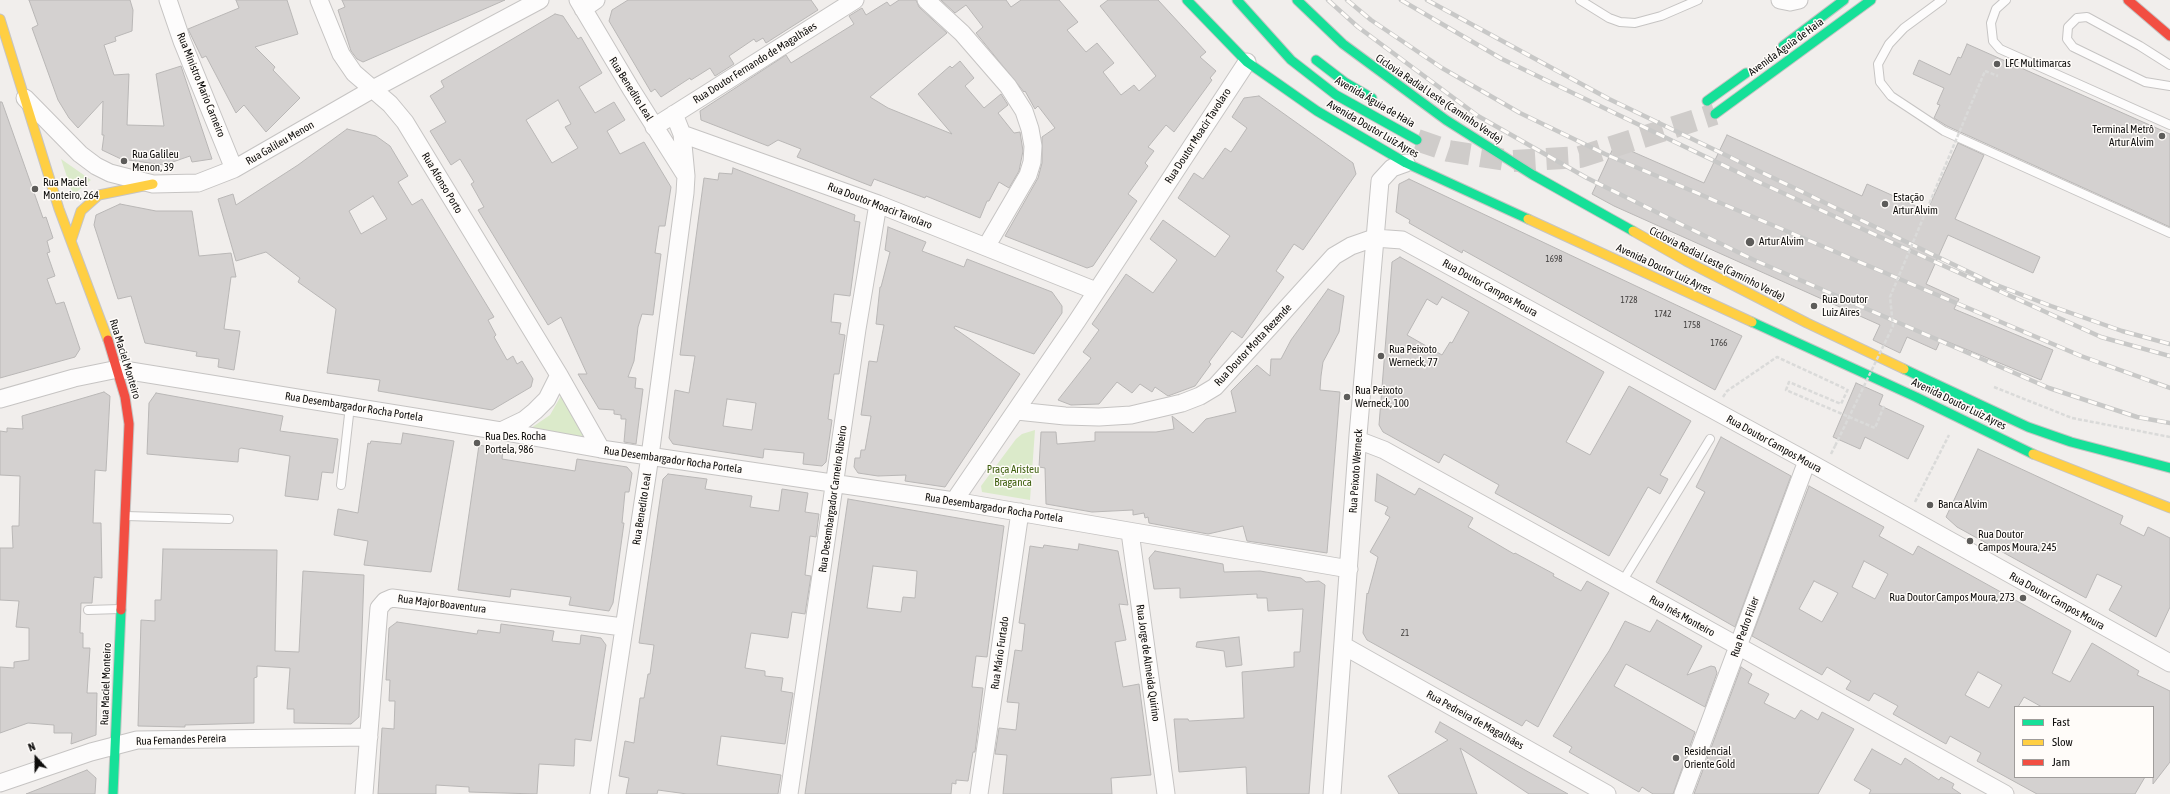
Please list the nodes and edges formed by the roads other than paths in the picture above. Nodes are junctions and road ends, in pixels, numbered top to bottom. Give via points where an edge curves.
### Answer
1 (168, 0) edge
2 (319, 0) edge
3 (540, 0) edge
4 (856, 0) edge
5 (926, 0) edge
6 (1187, 0) edge
7 (1237, 0) edge
8 (1296, 0) edge
9 (1580, 0) edge
10 (1698, 0) edge
11 (1780, 0) edge
12 (1799, 0) edge
13 (1844, 0) edge
14 (1871, 0) edge
15 (1942, 0) edge
16 (2006, 0) edge
17 (2128, 0) edge
18 (586, 3) edge
19 (0, 20) edge
20 (3, 35) edge
21 (2170, 36) edge
22 (1307, 53) dead end
23 (1773, 54) dead end
24 (13, 59) junction
25 (1248, 62) junction
26 (0, 63) edge
27 (2170, 65) edge
28 (1755, 67) dead end
29 (2170, 86) edge
30 (373, 90) junction
31 (24, 96) junction
32 (1707, 101) dead end
33 (1380, 103) dead end
34 (674, 114) junction
35 (1715, 114) tunnel mouth
36 (2170, 125) edge
37 (654, 126) junction
38 (682, 134) junction
39 (1417, 140) tunnel mouth
40 (1406, 163) junction
41 (234, 169) junction
42 (686, 176) junction
43 (153, 184) junction
44 (878, 204) junction
45 (2170, 233) edge
46 (1374, 238) junction
47 (71, 241) junction
48 (986, 247) junction
49 (1096, 291) junction
50 (118, 369) junction
51 (559, 375) junction
52 (0, 399) edge
53 (350, 406) junction
54 (1017, 411) junction
55 (500, 431) junction
56 (1710, 439) dead end
57 (1358, 440) junction
58 (600, 449) junction
59 (650, 456) junction
60 (1807, 461) junction
61 (2170, 468) edge
62 (836, 483) junction
63 (341, 485) dead end
64 (954, 501) junction
65 (2168, 509) edge
66 (1020, 512) junction
67 (125, 516) junction
68 (229, 519) dead end
69 (1130, 532) junction
70 (1349, 569) junction
71 (1622, 582) junction
72 (121, 609) junction
73 (88, 610) dead end
74 (623, 627) junction
75 (1344, 646) junction
76 (1737, 646) junction
77 (2170, 663) edge
78 (369, 737) junction
79 (116, 744) junction
80 (0, 784) edge
81 (113, 794) edge
82 (364, 794) edge
83 (599, 794) edge
84 (789, 794) edge
85 (979, 794) edge
86 (1166, 794) edge
87 (1332, 794) edge
88 (1607, 794) edge
89 (1683, 794) edge
90 (2005, 794) edge

1 - 41 street, Rua Ministro Mario Carneiro
2 - 30 street, Rua Afonso Porto via 341,54 354,73
3 - 30 street, Rua Galileu Menon
4 - 34 street, Rua Doutor Fernando de Magalhães
5 - 48 street via 962,33 1008,86 1024,111 1030,129 1033,146 1028,175
6 - 25 main road, Avenida Doutor Luíz Ayres
7 - 39 main road, Avenida Águia de Haia via 1291,60 1336,95
8 - 61 main road, Avenida Doutor Luíz Ayres via 1343,44 1446,120 1533,175 1686,261 1807,323 2028,427 2071,442
9 - 10 lane via 1609,18 1635,23 1661,16
11 - 12 street
13 - 23 main road, Avenida Águia de Haia
14 - 35 main road, Avenida Águia de Haia
15 - 45 lane via 1904,28 1889,44 1878,64 1880,82 1891,96 1944,131
16 - 36 lane via 1996,9 1991,23 1993,41 2000,49
17 - 21 main road
18 - 37 street, Rua Benedito Leal
19 - 20 main road, Rua Maciel Monteiro
20 - 24 main road, Rua Maciel Monteiro
22 - 33 main road, Avenida Águia de Haia via 1346,83
24 - 26 main road
24 - 31 main road, Rua Maciel Monteiro
25 - 40 main road, Avenida Doutor Luíz Ayres via 1317,111
25 - 49 street, Rua Doutor Moacir Tavolaro
27 - 29 lane via 2087,17 2077,18 2068,27 2067,39 2073,46 2145,82
28 - 32 main road, Avenida Águia de Haia
30 - 41 street, Rua Galileu Menon
30 - 51 street, Rua Afonso Porto via 390,104 404,122
31 - 43 street, Rua Galileu Menon via 80,154 96,166
31 - 47 main road, Rua Maciel Monteiro
34 - 37 street, Rua Doutor Fernando de Magalhães
34 - 38 street
37 - 42 street, Rua Benedito Leal
38 - 42 street, Rua Benedito Leal
38 - 44 street, Rua Doutor Moacir Tavolaro
40 - 46 street, Rua Peixoto Werneck via 1392,168 1380,181
40 - 65 main road, Avenida Doutor Luíz Ayres via 1958,417 2037,456
41 - 43 street, Rua Galileu Menon via 198,183
42 - 59 street, Rua Benedito Leal
43 - 47 main road via 100,195 81,211
44 - 48 street, Rua Doutor Moacir Tavolaro
44 - 62 street, Rua Desembargador Carneiro Ribeiro via 857,329
46 - 54 street, Rua Doutor Motta Rezende via 1350,246 1334,256 1215,388 1200,396 1131,415 1065,416
46 - 57 street, Rua Peixoto Werneck
46 - 60 street, Rua Doutor Campos Moura via 1402,240
47 - 50 main road, Rua Maciel Monteiro
48 - 49 street, Rua Doutor Moacir Tavolaro
49 - 54 street, Rua Doutor Moacir Tavolaro
50 - 52 street, Rua Desembargador Rocha Portela via 74,378
50 - 53 street, Rua Desembargador Rocha Portela
50 - 67 main road, Rua Maciel Monteiro via 126,397 129,424
51 - 55 street via 547,399 535,411 524,420
51 - 58 street, Rua Afonso Porto
53 - 55 street, Rua Desembargador Rocha Portela
53 - 63 lane
54 - 64 street, Rua Doutor Moacir Tavolaro
55 - 58 street, Rua Desembargador Rocha Portela
56 - 71 lane
57 - 70 street, Rua Peixoto Werneck
57 - 71 street, Rua Inês Monteiro via 1384,450
58 - 59 street, Rua Desembargador Rocha Portela
59 - 62 street, Rua Desembargador Rocha Portela
59 - 74 street, Rua Benedito Leal
60 - 76 street, Rua Pedro Filier
60 - 77 street, Rua Doutor Campos Moura
62 - 64 street, Rua Desembargador Rocha Portela
62 - 84 street, Rua Desembargador Carneiro Ribeiro
64 - 66 street, Rua Desembargador Rocha Portela
66 - 69 street, Rua Desembargador Rocha Portela
66 - 85 street, Rua Mário Furtado
67 - 68 lane
67 - 72 main road, Rua Maciel Monteiro
69 - 70 street, Rua Desembargador Rocha Portela
69 - 86 street, Rua Jorge de Almeida Quirino
70 - 75 street, Rua Peixoto Werneck
71 - 76 street, Rua Inês Monteiro
72 - 73 lane
72 - 79 main road, Rua Maciel Monteiro
74 - 78 street, Rua Major Boaventura via 392,598 385,601 379,608
74 - 83 street, Rua Benedito Leal
75 - 87 street, Rua Peixoto Werneck
75 - 88 street, Rua Pedreira de Magalhães
76 - 89 street, Rua Pedro Filier
76 - 90 street, Rua Inês Monteiro
78 - 79 street, Rua Fernandes Pereira via 137,740
78 - 82 street, Rua Major Boaventura
79 - 80 street, Rua Fernandes Pereira
79 - 81 main road, Rua Maciel Monteiro

